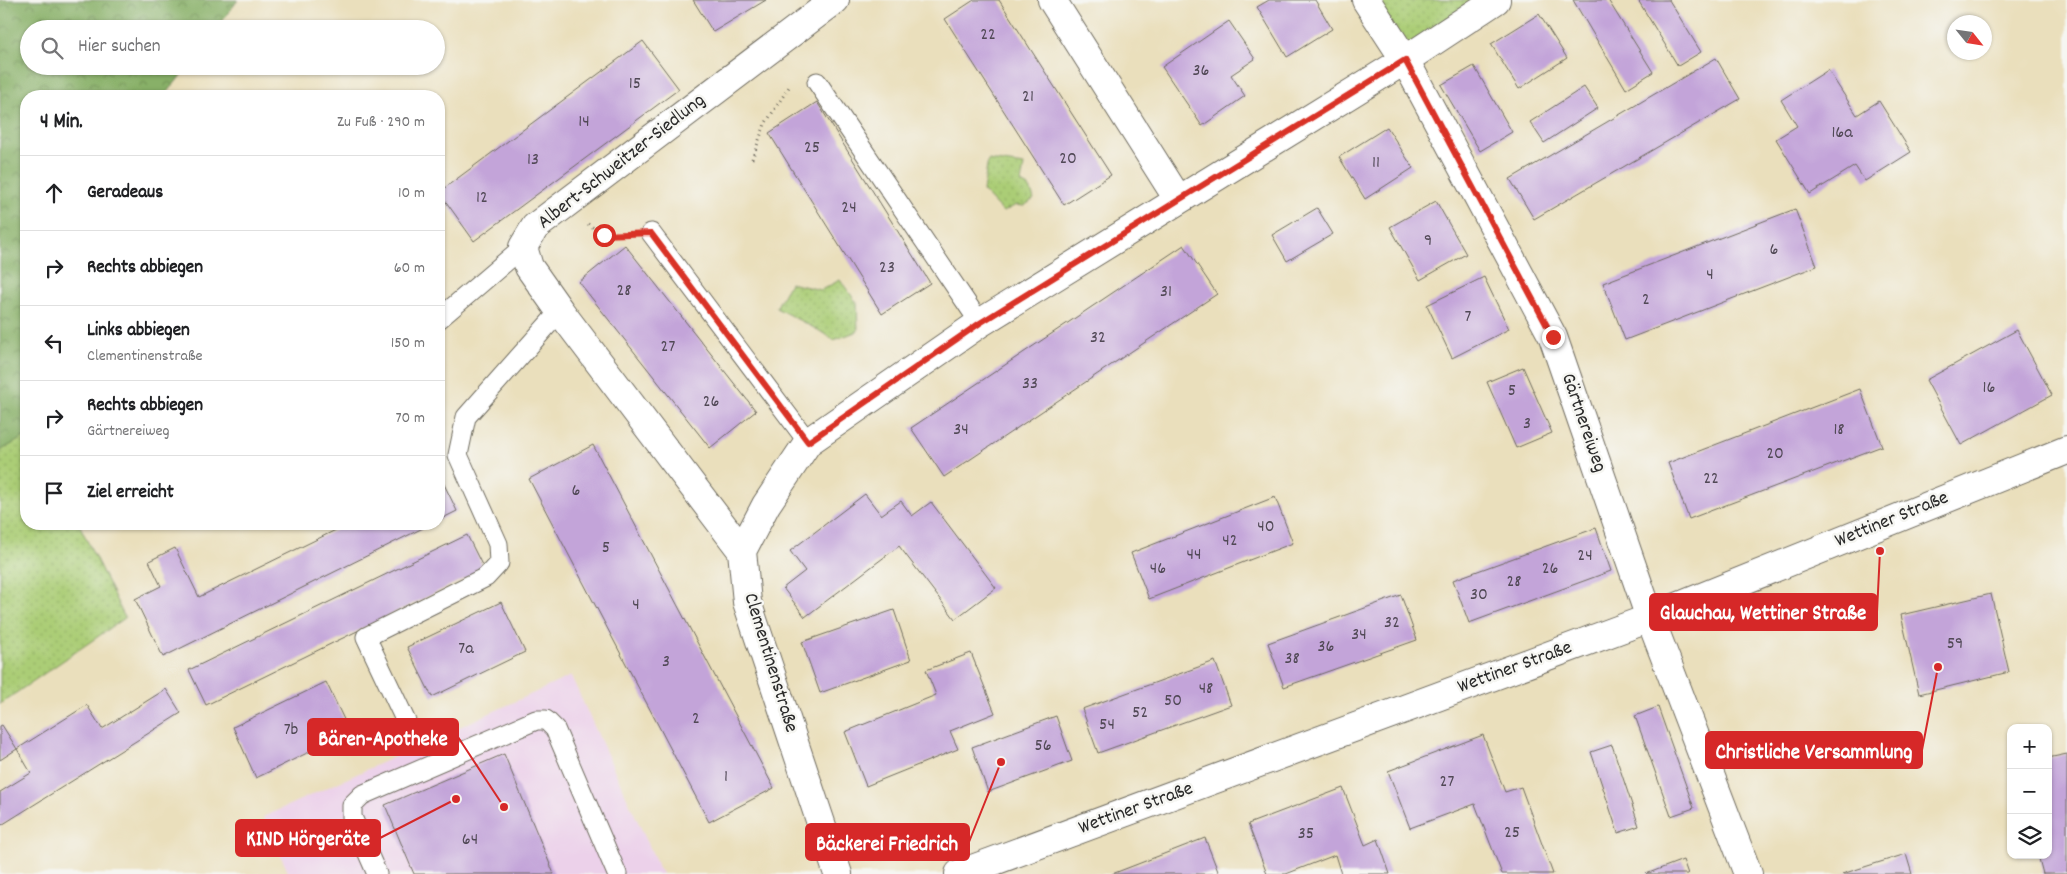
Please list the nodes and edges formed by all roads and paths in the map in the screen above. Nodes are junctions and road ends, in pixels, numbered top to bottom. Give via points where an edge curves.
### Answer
1 (835, 0) edge
2 (1052, 0) edge
3 (1366, 0) edge
4 (1496, 0) edge
5 (1405, 60) junction
6 (817, 82) dead end
7 (791, 84) dead end
8 (752, 159) dead end
9 (1178, 199) junction
10 (562, 207) junction
11 (651, 233) joint
12 (523, 247) junction
13 (560, 311) junction
14 (445, 314) edge
15 (980, 323) junction
16 (808, 442) junction
17 (2067, 450) edge
18 (742, 551) junction
19 (1650, 618) junction
20 (409, 728) dead end
21 (967, 872) edge
22 (378, 874) edge
23 (618, 874) edge
24 (838, 874) edge
25 (1748, 874) edge

1 - 10 street, Albert-Schweitzer-Siedlung
2 - 9 street
3 - 5 street, Gärtnereiweg
4 - 5 street
5 - 9 street
5 - 19 street, Gärtnereiweg via 1553,337
6 - 15 lane
7 - 8 path via 766,124
9 - 15 street
10 - 11 path via 604,235
10 - 12 street, Albert-Schweitzer-Siedlung via 534,228
11 - 16 lane
12 - 13 street, Albert-Schweitzer-Siedlung via 529,267
12 - 14 lane
13 - 18 street, Albert-Schweitzer-Siedlung
13 - 20 lane via 466,417 458,455 498,544 499,562 486,577 366,637
15 - 16 street
16 - 18 street via 766,505
17 - 19 street, Wettiner Straße
18 - 24 street, Clementinenstraße via 748,602
19 - 21 street, Wettiner Straße
19 - 25 street, Gärtnereiweg
22 - 23 lane via 352,817 352,805 362,795 536,720 546,720 555,729

